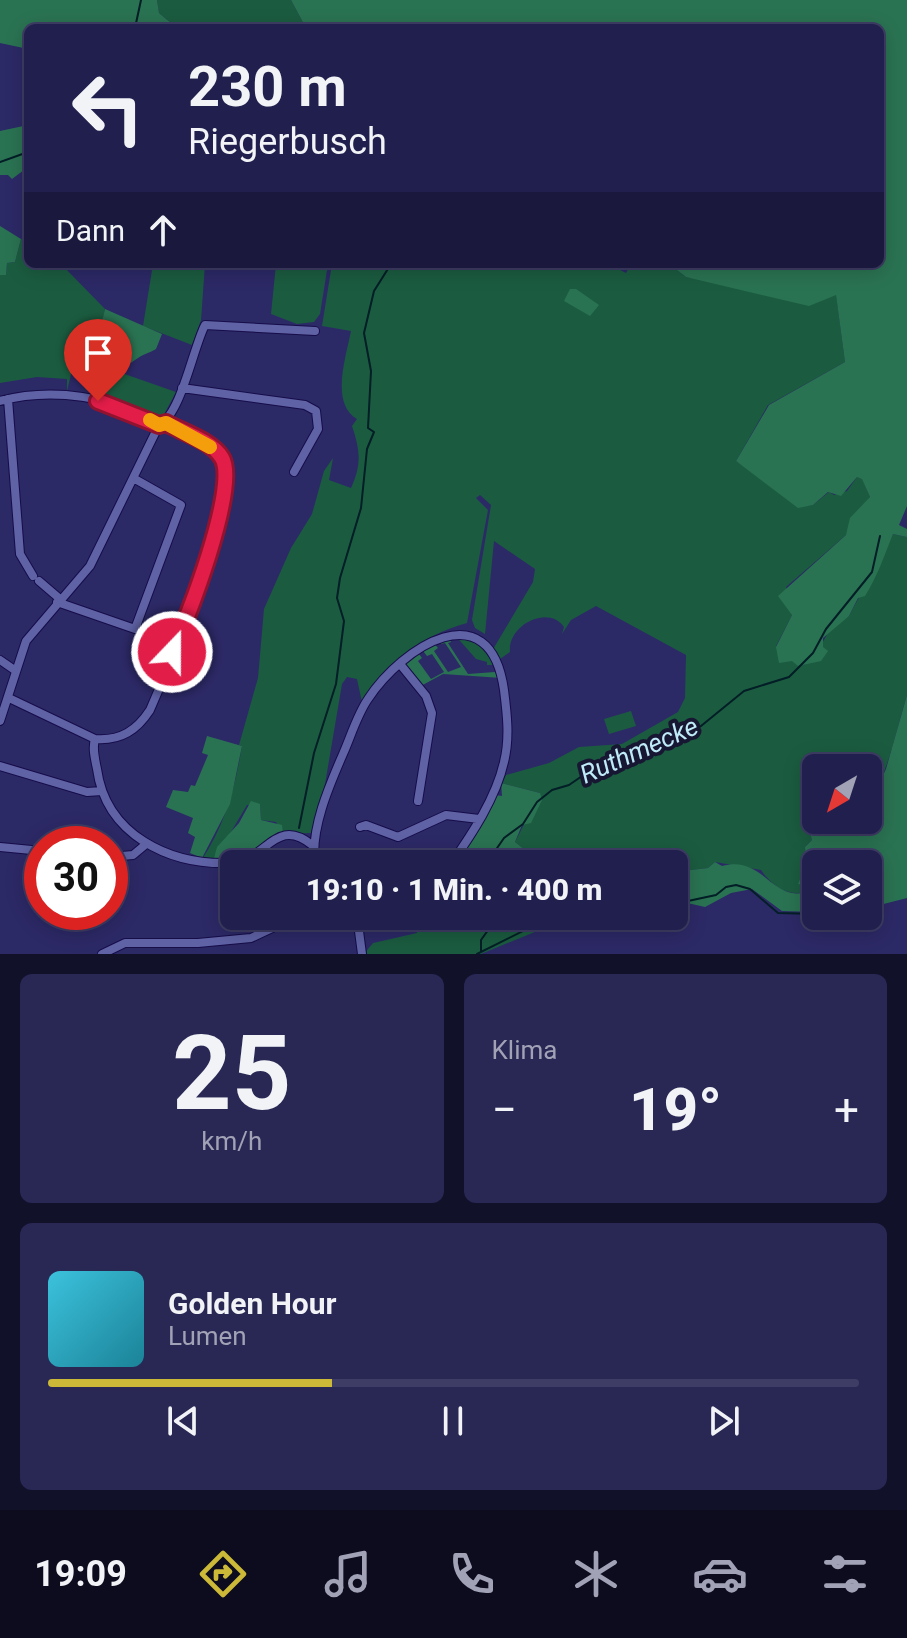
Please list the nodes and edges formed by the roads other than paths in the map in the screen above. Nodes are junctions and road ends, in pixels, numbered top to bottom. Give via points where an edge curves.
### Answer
1 (315, 331) dead end
2 (182, 388) junction
3 (4, 400) edge
4 (162, 424) junction
5 (294, 472) dead end
6 (135, 479) junction
7 (59, 601) junction
8 (0, 660) edge
9 (400, 664) junction
10 (16, 671) junction
11 (9, 698) junction
12 (0, 721) edge
13 (95, 739) junction
14 (0, 766) edge
15 (102, 791) junction
16 (418, 801) dead end
17 (479, 819) junction
18 (360, 827) dead end
19 (145, 845) junction
20 (312, 845) junction
21 (0, 847) edge
22 (24, 849) edge
23 (313, 850) edge
24 (460, 850) edge
25 (128, 855) edge
26 (268, 930) edge
27 (359, 930) edge
28 (198, 943) junction
29 (102, 954) edge
30 (194, 954) edge
31 (362, 954) edge

1 - 2 street via 205,325
2 - 4 street
2 - 5 street via 305,405 316,411 318,429
3 - 4 street via 67,395
3 - 7 street via 20,554
4 - 6 street
4 - 13 street via 216,450 222,458 226,480 218,523 150,710 122,736
6 - 7 street via 90,566
6 - 7 street via 181,505 135,629
7 - 10 street via 26,641
8 - 10 street
9 - 16 street via 426,696 432,713
9 - 17 street via 427,642 451,634 480,640 494,656 508,721 505,760
9 - 20 street via 367,700
10 - 11 street
11 - 12 street
11 - 13 street
13 - 15 street
14 - 15 street via 87,792
15 - 19 street via 114,815
17 - 18 street via 446,815 398,837
17 - 24 street
19 - 20 street via 227,863 253,856 283,834 293,833
19 - 25 street
20 - 23 street
21 - 22 street
26 - 28 street via 251,938
27 - 31 street
28 - 29 street via 125,943
28 - 30 street

